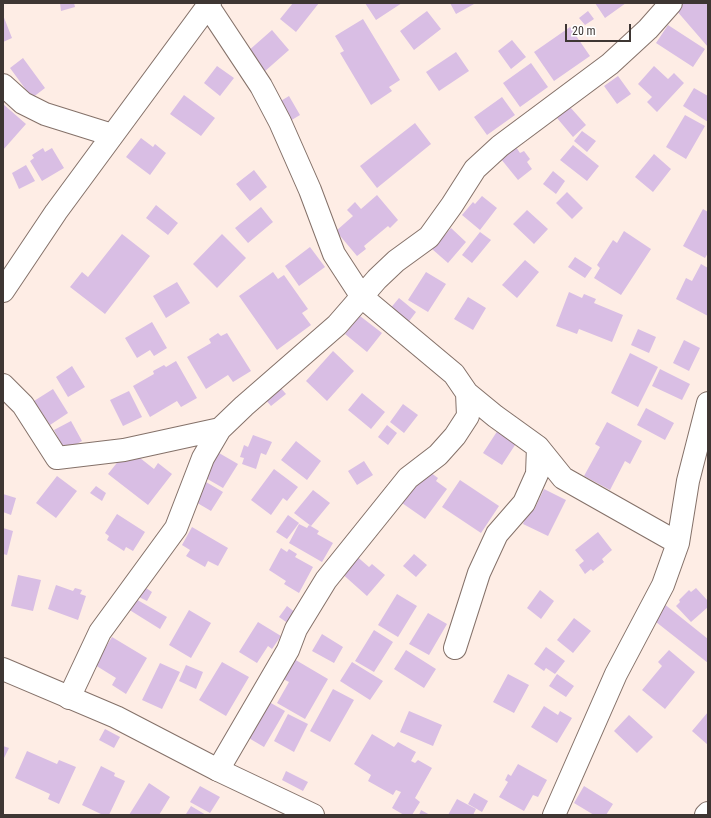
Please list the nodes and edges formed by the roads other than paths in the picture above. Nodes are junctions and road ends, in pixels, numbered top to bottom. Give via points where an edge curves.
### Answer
1 (671, 3) edge
2 (209, 5) edge
3 (3, 85) edge
4 (112, 135) junction
5 (3, 291) edge
6 (362, 297) junction
7 (3, 385) edge
8 (467, 393) junction
9 (708, 403) edge
10 (220, 429) junction
11 (538, 447) junction
12 (678, 543) junction
13 (455, 648) dead end
14 (3, 669) edge
15 (69, 698) junction
16 (218, 770) junction
17 (708, 813) edge
18 (313, 815) edge
19 (554, 815) edge
20 (706, 815) edge

1 - 6 street via 648,29 610,64 500,146 475,169 429,237 396,261
2 - 4 street
2 - 6 street via 261,86 280,122 310,190 334,254
3 - 4 street via 23,103 45,114
4 - 5 street
6 - 8 street via 454,374
6 - 10 street via 337,325
7 - 10 street via 23,405 57,458 124,450
8 - 11 street
8 - 16 street via 468,416 455,436 438,455 408,478 326,580
9 - 12 street via 688,481
10 - 15 street via 204,458 176,528 100,632
11 - 12 street via 563,478
11 - 13 street via 537,474 524,503 497,534 479,573
12 - 19 street via 663,585 616,674
14 - 15 street
15 - 16 street via 116,717
16 - 18 street
17 - 20 street

